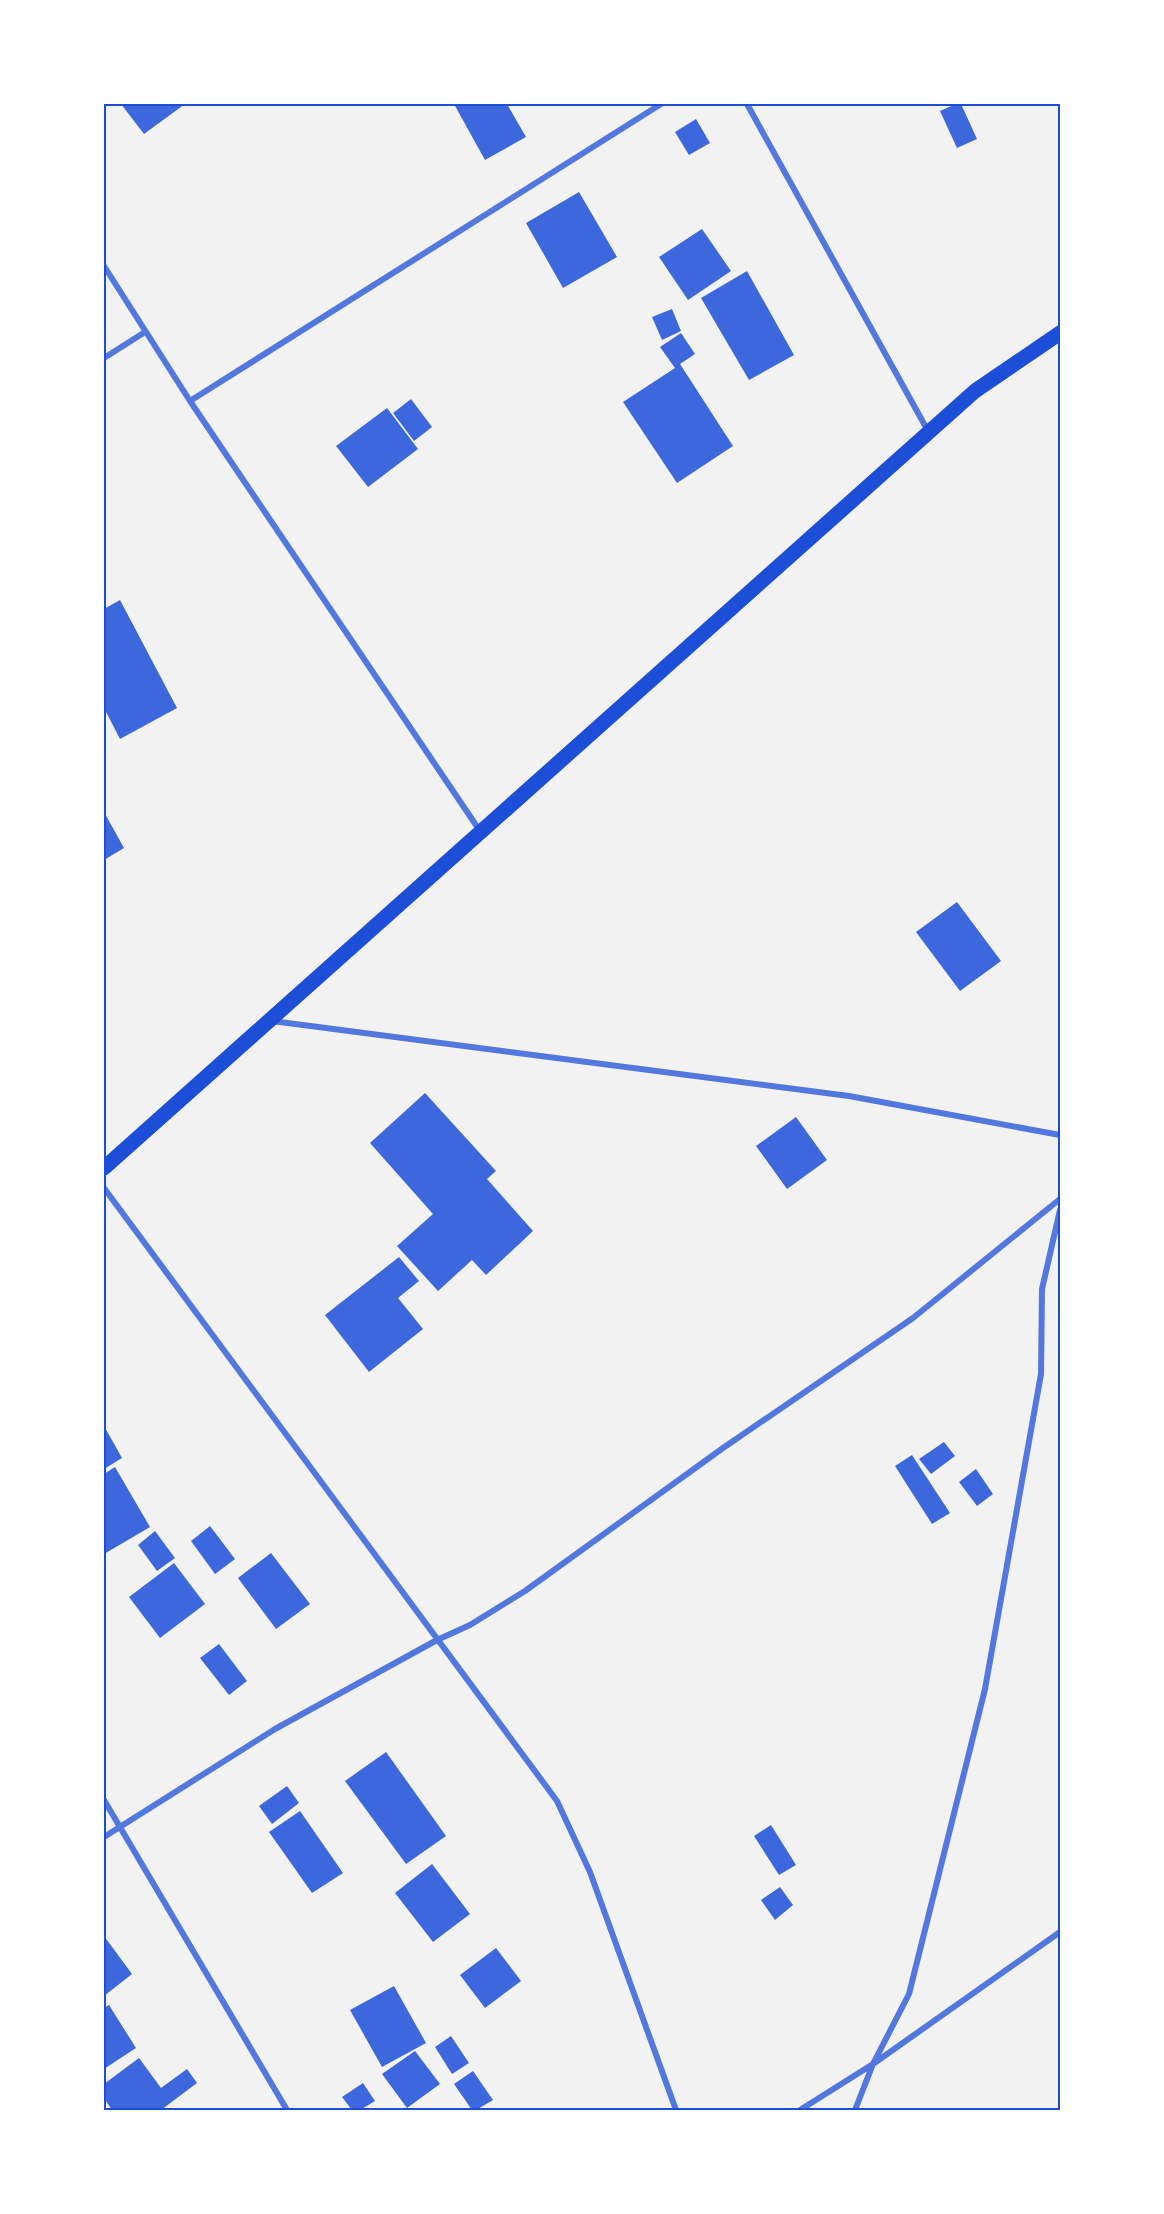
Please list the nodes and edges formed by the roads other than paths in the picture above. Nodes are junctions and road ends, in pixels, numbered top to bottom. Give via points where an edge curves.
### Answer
1 (661, 104) edge
2 (747, 104) edge
3 (104, 266) edge
4 (145, 332) junction
5 (1060, 334) edge
6 (104, 358) edge
7 (190, 401) junction
8 (929, 432) junction
9 (480, 831) junction
10 (268, 1021) junction
11 (1060, 1135) edge
12 (104, 1168) edge
13 (104, 1188) edge
14 (1060, 1199) edge
15 (1060, 1210) edge
16 (437, 1640) junction
17 (104, 1800) edge
18 (118, 1827) junction
19 (104, 1837) edge
20 (1060, 1932) edge
21 (873, 2064) junction
22 (287, 2110) edge
23 (676, 2110) edge
24 (800, 2110) edge
25 (855, 2110) edge

1 - 7 street
2 - 8 street
3 - 4 street
4 - 6 street
4 - 7 street
5 - 8 main road via 975,391
7 - 9 street
8 - 9 main road
9 - 10 main road
10 - 11 street via 849,1096
10 - 12 main road
13 - 16 street
14 - 16 street via 913,1317 525,1591
15 - 21 street via 1042,1289 1041,1374 985,1689 909,1994
16 - 18 street via 275,1729
16 - 23 street via 557,1801 590,1872
17 - 18 street
18 - 19 street
18 - 22 street
20 - 21 street
21 - 24 street
21 - 25 street

